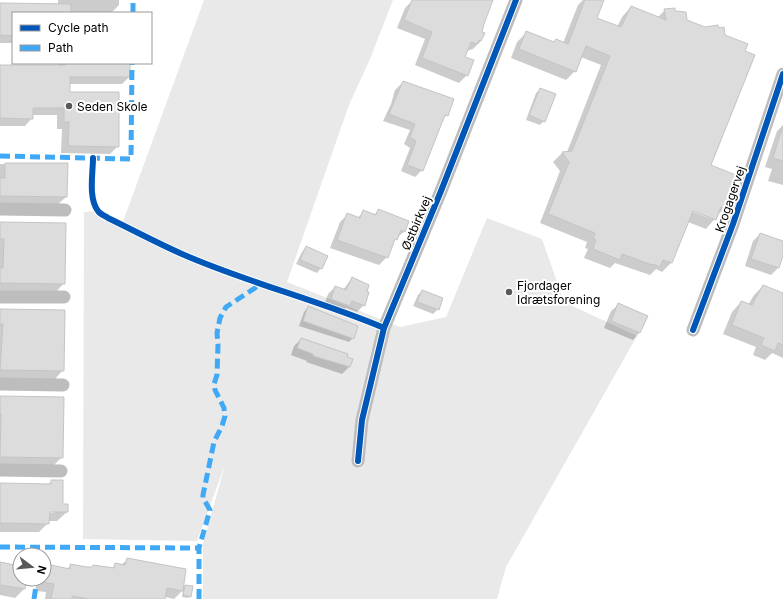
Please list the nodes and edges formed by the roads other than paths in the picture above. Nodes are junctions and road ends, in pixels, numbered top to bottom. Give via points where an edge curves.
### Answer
1 (516, 0) edge
2 (783, 74) edge
3 (0, 209) edge
4 (65, 210) dead end
5 (0, 297) edge
6 (64, 297) dead end
7 (693, 330) dead end
8 (0, 384) edge
9 (63, 384) dead end
10 (358, 461) dead end
11 (0, 470) edge
12 (61, 471) dead end

1 - 10 street, Østbirkvej via 384,328 362,420
2 - 7 street, Krogagervej via 733,224
3 - 4 street
5 - 6 street
8 - 9 street
11 - 12 street

